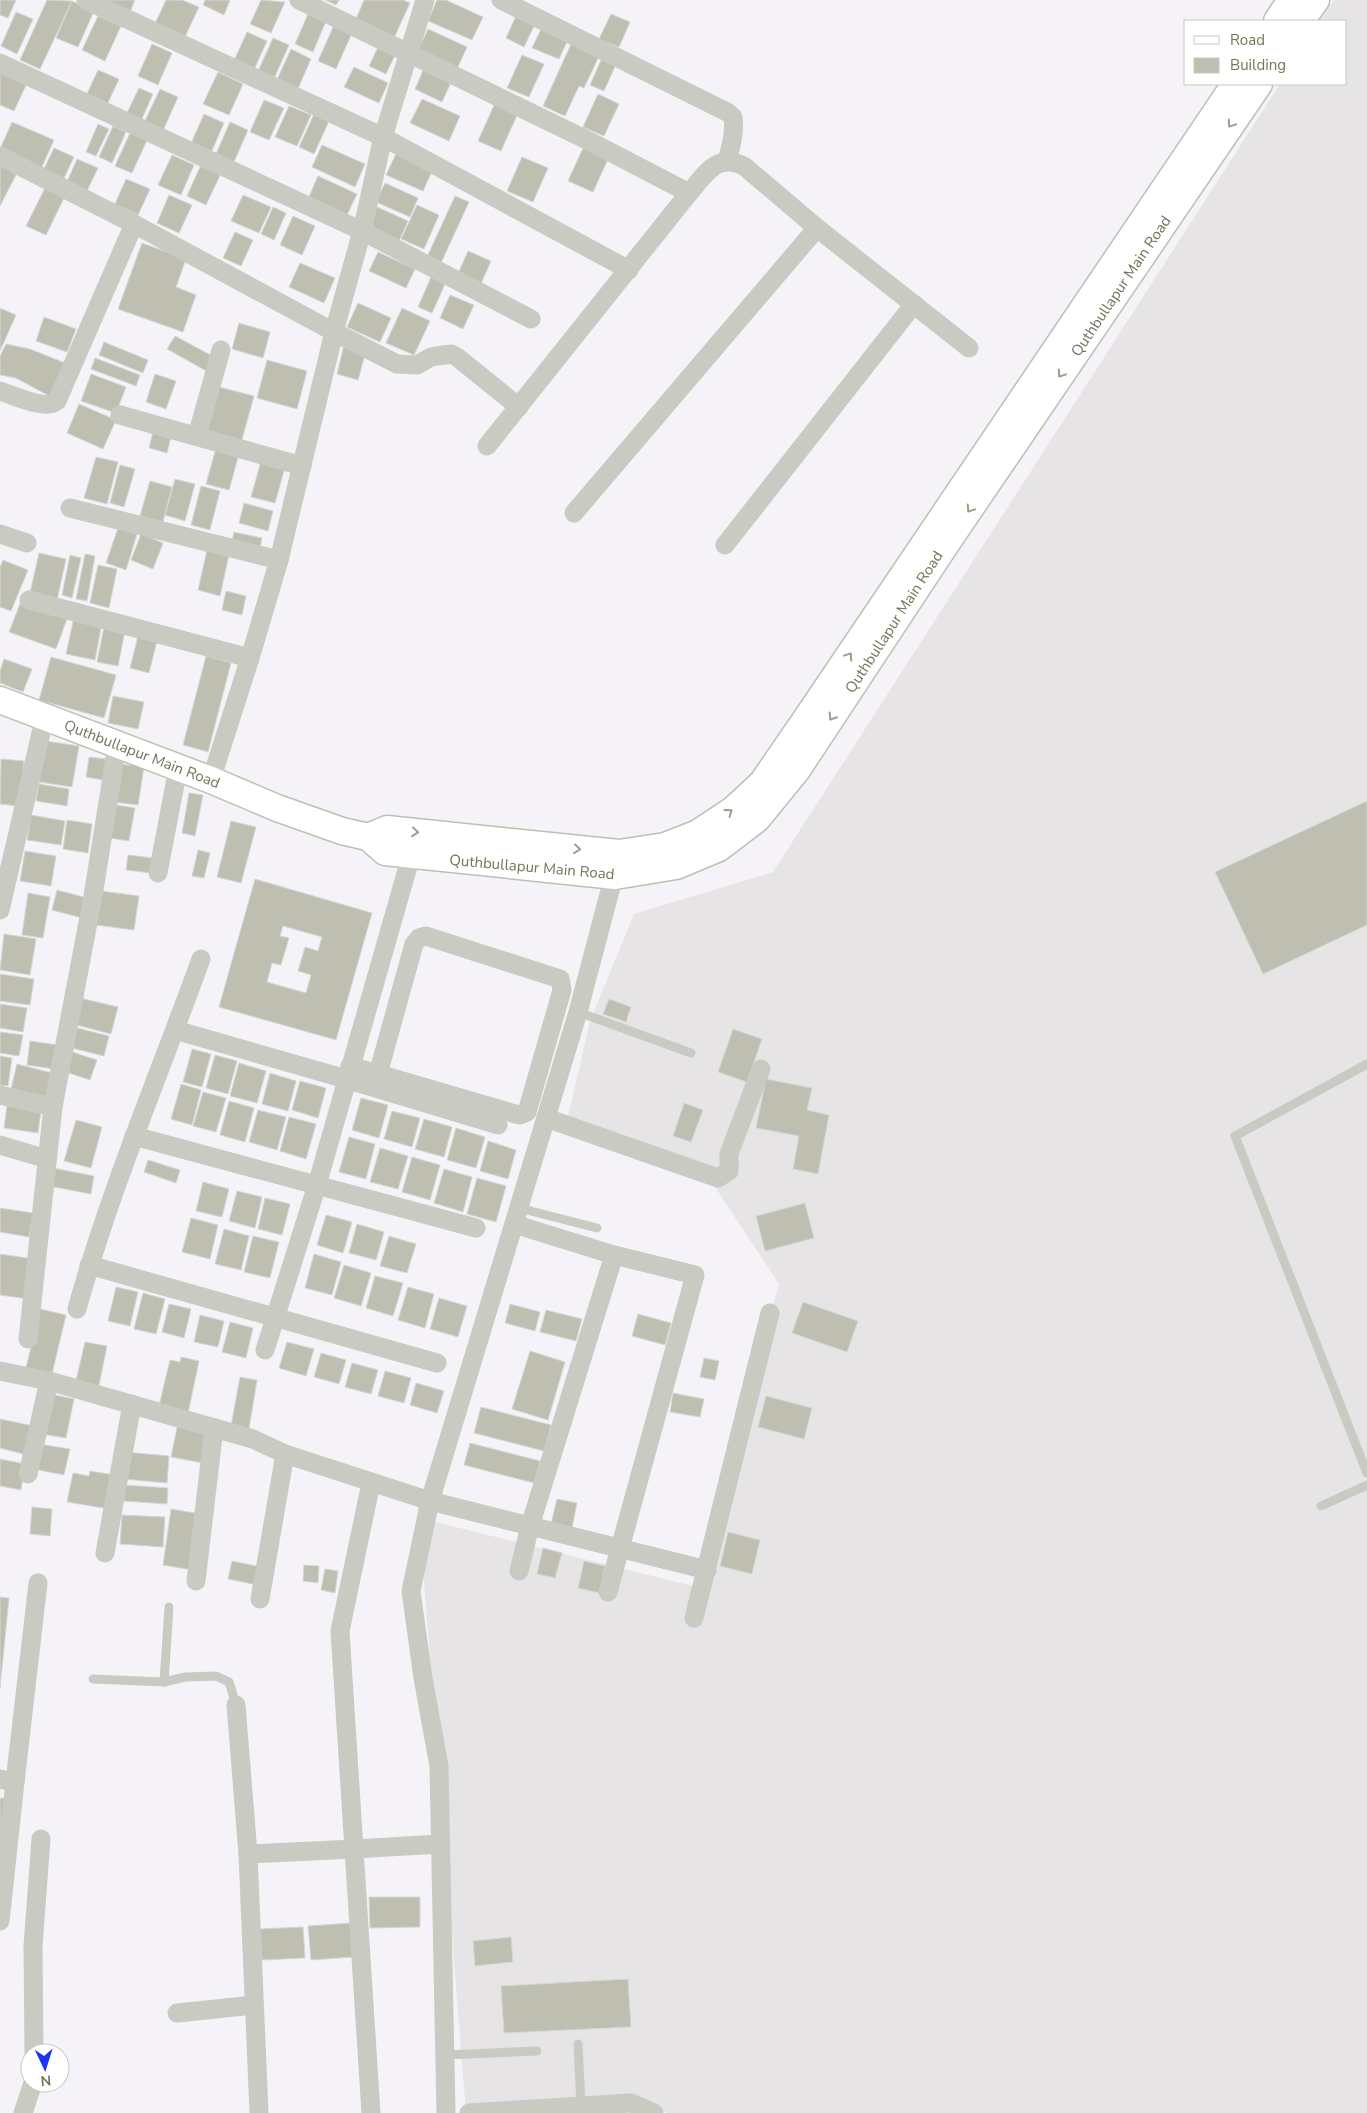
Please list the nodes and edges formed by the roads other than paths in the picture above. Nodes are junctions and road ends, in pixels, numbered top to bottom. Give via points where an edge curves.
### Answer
1 (86, 0) edge
2 (299, 0) edge
3 (425, 0) edge
4 (501, 0) edge
5 (1291, 0) edge
6 (1316, 0) edge
7 (1278, 20) edge
8 (1302, 20) edge
9 (409, 52) junction
10 (0, 63) edge
11 (1234, 85) edge
12 (1258, 85) edge
13 (383, 137) junction
14 (0, 156) edge
15 (727, 161) junction
16 (689, 193) junction
17 (134, 224) junction
18 (816, 228) junction
19 (362, 231) junction
20 (629, 270) junction
21 (914, 304) junction
22 (531, 319) dead end
23 (334, 332) junction
24 (969, 348) dead end
25 (221, 350) dead end
26 (0, 391) edge
27 (519, 407) junction
28 (120, 415) dead end
29 (197, 436) junction
30 (487, 446) dead end
31 (302, 466) junction
32 (70, 508) dead end
33 (574, 513) dead end
34 (0, 534) edge
35 (27, 543) dead end
36 (725, 545) dead end
37 (279, 560) junction
38 (29, 600) dead end
39 (250, 658) junction
40 (0, 700) edge
41 (45, 716) junction
42 (117, 746) junction
43 (178, 768) junction
44 (211, 780) junction
45 (368, 838) junction
46 (411, 856) junction
47 (617, 864) junction
48 (158, 873) dead end
49 (0, 910) edge
50 (200, 958) dead end
51 (578, 1012) junction
52 (175, 1030) junction
53 (691, 1054) dead end
54 (1367, 1064) edge
55 (761, 1069) dead end
56 (348, 1072) junction
57 (378, 1074) junction
58 (0, 1095) edge
59 (53, 1107) junction
60 (546, 1118) junction
61 (498, 1125) dead end
62 (134, 1136) junction
63 (0, 1145) edge
64 (47, 1159) junction
65 (317, 1185) junction
66 (516, 1216) junction
67 (476, 1228) dead end
68 (597, 1228) dead end
69 (614, 1255) junction
70 (89, 1265) junction
71 (77, 1309) dead end
72 (770, 1312) dead end
73 (276, 1318) junction
74 (28, 1339) dead end
75 (265, 1350) dead end
76 (437, 1363) dead end
77 (0, 1371) edge
78 (49, 1381) junction
79 (132, 1404) junction
80 (214, 1428) junction
81 (285, 1454) junction
82 (1367, 1472) edge
83 (28, 1474) dead end
84 (371, 1483) junction
85 (1367, 1485) edge
86 (430, 1501) junction
87 (1321, 1506) dead end
88 (530, 1526) junction
89 (619, 1547) junction
90 (105, 1553) dead end
91 (707, 1570) junction
92 (519, 1571) dead end
93 (196, 1581) dead end
94 (38, 1583) dead end
95 (608, 1592) dead end
96 (260, 1599) dead end
97 (169, 1607) dead end
98 (694, 1618) dead end
99 (93, 1679) dead end
100 (164, 1682) junction
101 (236, 1706) joint
102 (7, 1780) edge
103 (40, 1839) dead end
104 (440, 1844) junction
105 (354, 1849) junction
106 (248, 1854) junction
107 (0, 1921) edge
108 (254, 2005) junction
109 (177, 2013) dead end
110 (34, 2043) edge
111 (578, 2044) dead end
112 (537, 2051) dead end
113 (444, 2055) junction
114 (30, 2093) edge
115 (581, 2106) junction
116 (23, 2113) edge
117 (259, 2113) edge
118 (372, 2113) edge
119 (446, 2113) edge
120 (469, 2113) edge
121 (654, 2113) edge

1 - 13 street
2 - 9 street
3 - 9 street
4 - 15 street via 727,112 733,117 734,127
5 - 7 main road
6 - 8 main road
9 - 13 street
9 - 16 street
10 - 19 street
47 -> 11 main road, Quthbullapur Main Road via 698,833 734,809 762,783
12 -> 47 main road, Quthbullapur Main Road via 791,777 757,819 719,848 676,866
13 - 19 street
13 - 20 street
14 - 17 street
15 - 16 street via 717,164
15 - 18 street via 744,166
16 - 20 street
17 - 23 street
17 - 26 street via 57,401 42,404
18 - 21 street
18 - 33 street
19 - 22 street
19 - 23 street
20 - 27 street
21 - 24 street
21 - 36 street
23 - 27 street via 397,364 417,365 451,354
23 - 31 street
25 - 29 street
27 - 30 street
28 - 29 street
29 - 31 street
31 - 37 street
32 - 37 street
34 - 35 street
37 - 39 street
38 - 39 street
39 - 44 street
40 - 41 main road, Quthbullapur Main Road
41 - 42 main road, Quthbullapur Main Road
41 - 49 street
42 - 43 main road, Quthbullapur Main Road
42 - 59 street via 93,896
43 - 44 main road, Quthbullapur Main Road
43 - 48 street
44 - 45 main road, Quthbullapur Main Road via 277,808
45 - 46 main road, Quthbullapur Main Road via 385,852
45 -> 47 main road, Quthbullapur Main Road via 388,829
46 - 47 main road, Quthbullapur Main Road
46 - 56 street
47 - 51 street
50 - 52 street
51 - 53 lane
51 - 60 street
52 - 56 street
52 - 62 street
54 - 82 lane via 1235,1136
55 - 60 street via 729,1154 729,1170 718,1178
56 - 57 street
56 - 61 street
56 - 65 street
57 - 57 street via 520,1115 528,1112 562,990 560,979 426,936 419,938 414,944
58 - 59 street
59 - 64 street
60 - 66 street
62 - 65 street
62 - 70 street
63 - 64 street
64 - 74 street
65 - 67 street
65 - 73 street
66 - 68 lane
66 - 69 street
66 - 86 street
69 - 88 street
69 - 89 street via 695,1275
70 - 71 street
70 - 73 street
72 - 91 street
73 - 75 street
73 - 76 street
77 - 78 street
78 - 79 street
78 - 83 street
79 - 80 street
79 - 90 street
80 - 81 street via 253,1439
80 - 93 street
81 - 84 street
81 - 96 street
84 - 86 street
84 - 105 street via 340,1631
85 - 87 lane
86 - 88 street
86 - 104 street via 411,1591 439,1766
88 - 89 street
88 - 92 street
89 - 91 street
89 - 95 street
91 - 98 street
94 - 102 street
97 - 100 lane
99 - 100 lane
100 - 101 lane via 185,1677 216,1676 229,1682
101 - 106 street
102 - 107 street
103 - 110 street via 33,1946
104 - 105 street
104 - 113 street
105 - 106 street
105 - 118 street
106 - 108 street
108 - 109 street
108 - 117 street
111 - 115 lane
112 - 113 lane
113 - 119 street
114 - 116 street
115 - 120 street
115 - 121 street via 631,2103

